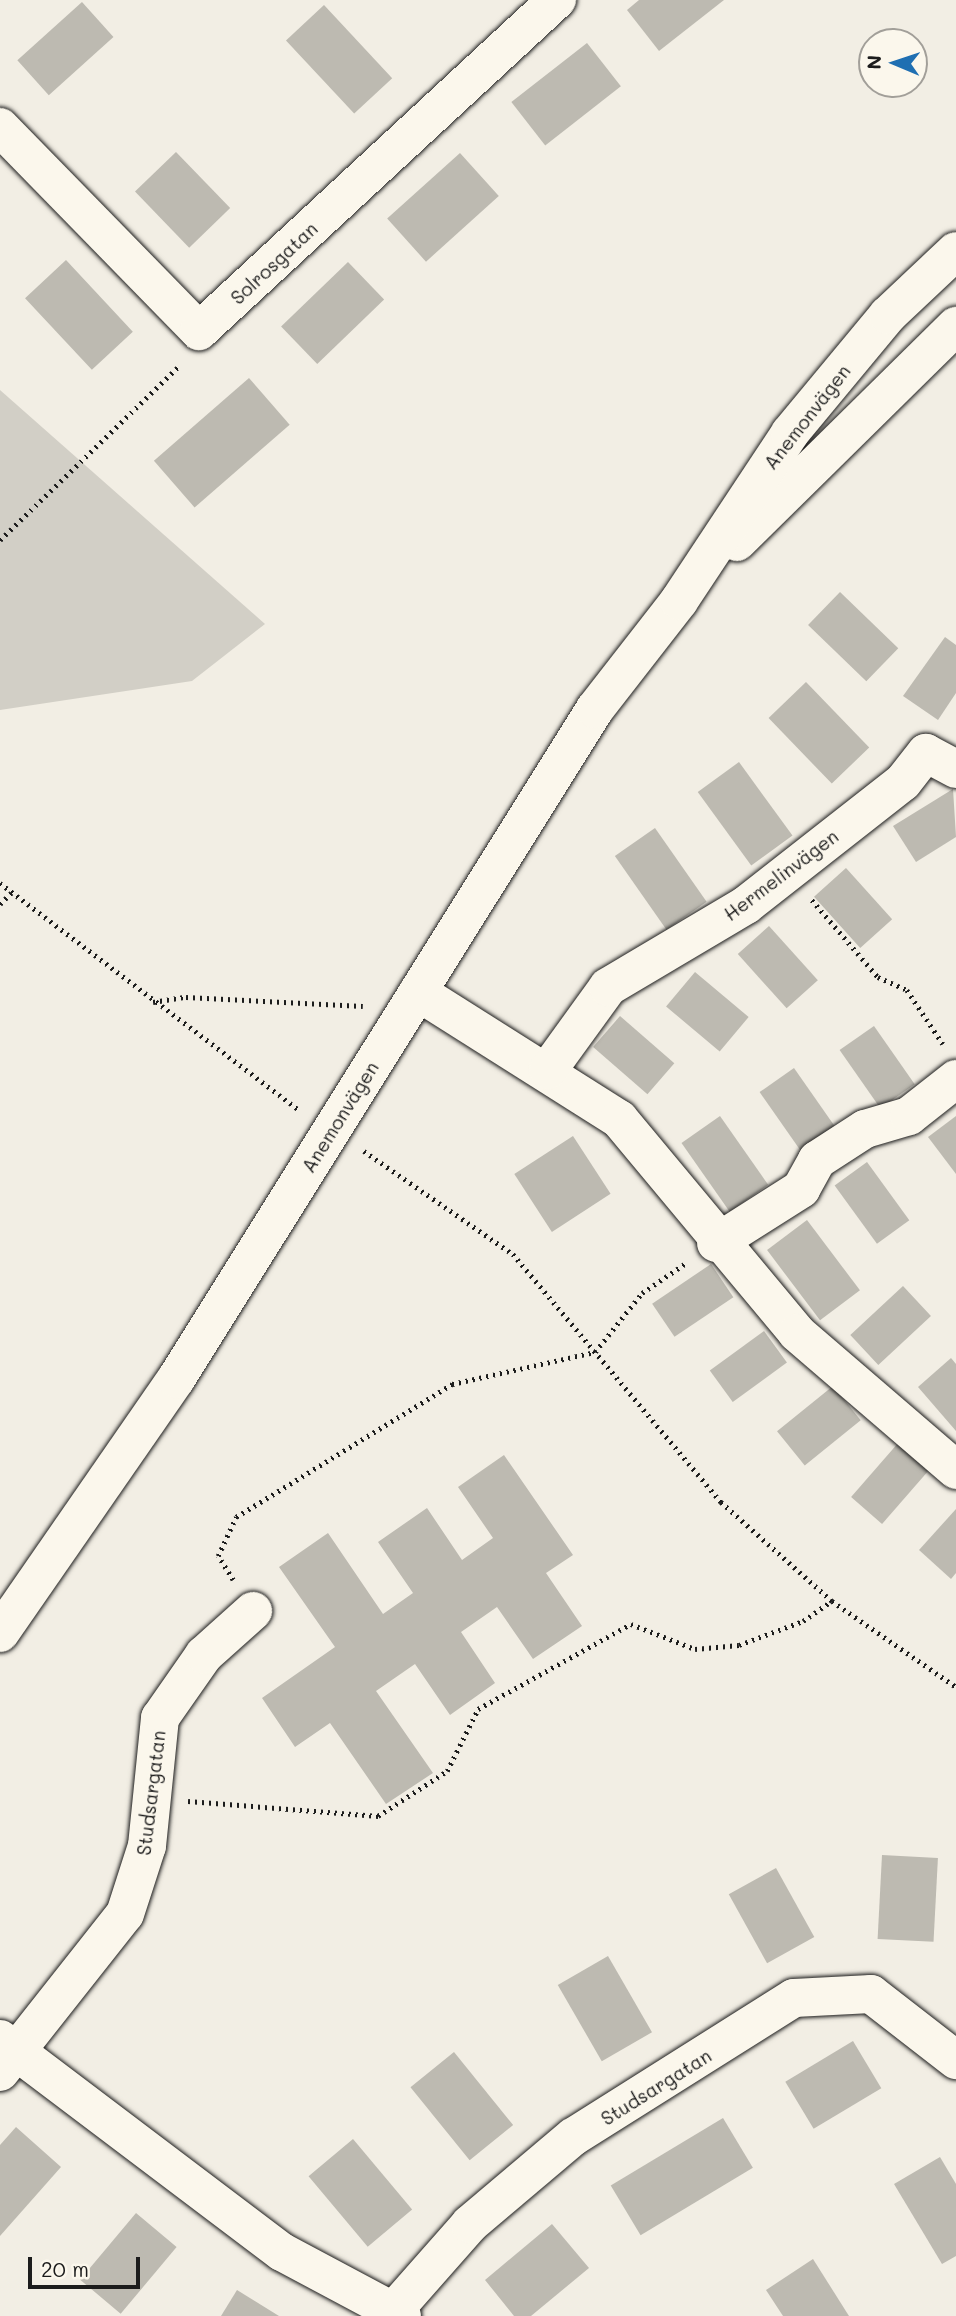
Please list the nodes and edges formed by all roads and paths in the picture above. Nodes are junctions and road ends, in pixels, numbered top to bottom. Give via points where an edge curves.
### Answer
1 (557, 0) edge
2 (0, 127) edge
3 (956, 251) edge
4 (956, 326) edge
5 (200, 331) junction
6 (0, 540) edge
7 (679, 601) junction
8 (956, 769) edge
9 (789, 872) junction
10 (0, 883) edge
11 (11, 893) junction
12 (0, 904) edge
13 (418, 992) junction
14 (153, 1002) junction
15 (371, 1007) dead end
16 (953, 1067) edge
17 (548, 1070) junction
18 (305, 1114) dead end
19 (355, 1144) dead end
20 (716, 1243) junction
21 (595, 1352) junction
22 (956, 1470) edge
23 (832, 1601) junction
24 (253, 1611) joint
25 (0, 1633) edge
26 (956, 1687) edge
27 (149, 1801) junction
28 (5, 2055) edge
29 (956, 2060) edge
30 (394, 2314) edge

1 - 5 street, Solrosgatan
2 - 5 street
3 - 7 street, Anemonvägen via 888,315 790,433
4 - 7 street, Anemonvägen
5 - 6 path via 192,354
7 - 13 street, Anemonvägen via 595,709
8 - 9 street, Hermelinvägen via 926,753 903,782
9 - 16 path via 878,977 907,990
9 - 17 street, Hermelinvägen via 746,905 608,987
10 - 11 path
11 - 12 path
11 - 14 path
13 - 17 street
13 - 25 street, Anemonvägen via 176,1379
14 - 15 path via 186,997
14 - 18 path
16 - 20 street via 909,1116 865,1129 817,1160 800,1189
17 - 20 street via 619,1119
19 - 21 path via 513,1254
20 - 21 path via 642,1293
20 - 22 street via 797,1333
21 - 23 path via 721,1502
21 - 24 path via 452,1384 236,1517 218,1556
23 - 26 path
23 - 27 path via 803,1621 739,1645 695,1649 631,1624 478,1709 447,1771 378,1816
24 - 27 street, Studsargatan via 204,1655 160,1718
27 - 28 street, Studsargatan via 147,1846 125,1914
28 - 30 street, Studsargatan via 282,2252
29 - 30 street, Studsargatan via 871,1994 794,1998 573,2137 470,2224

